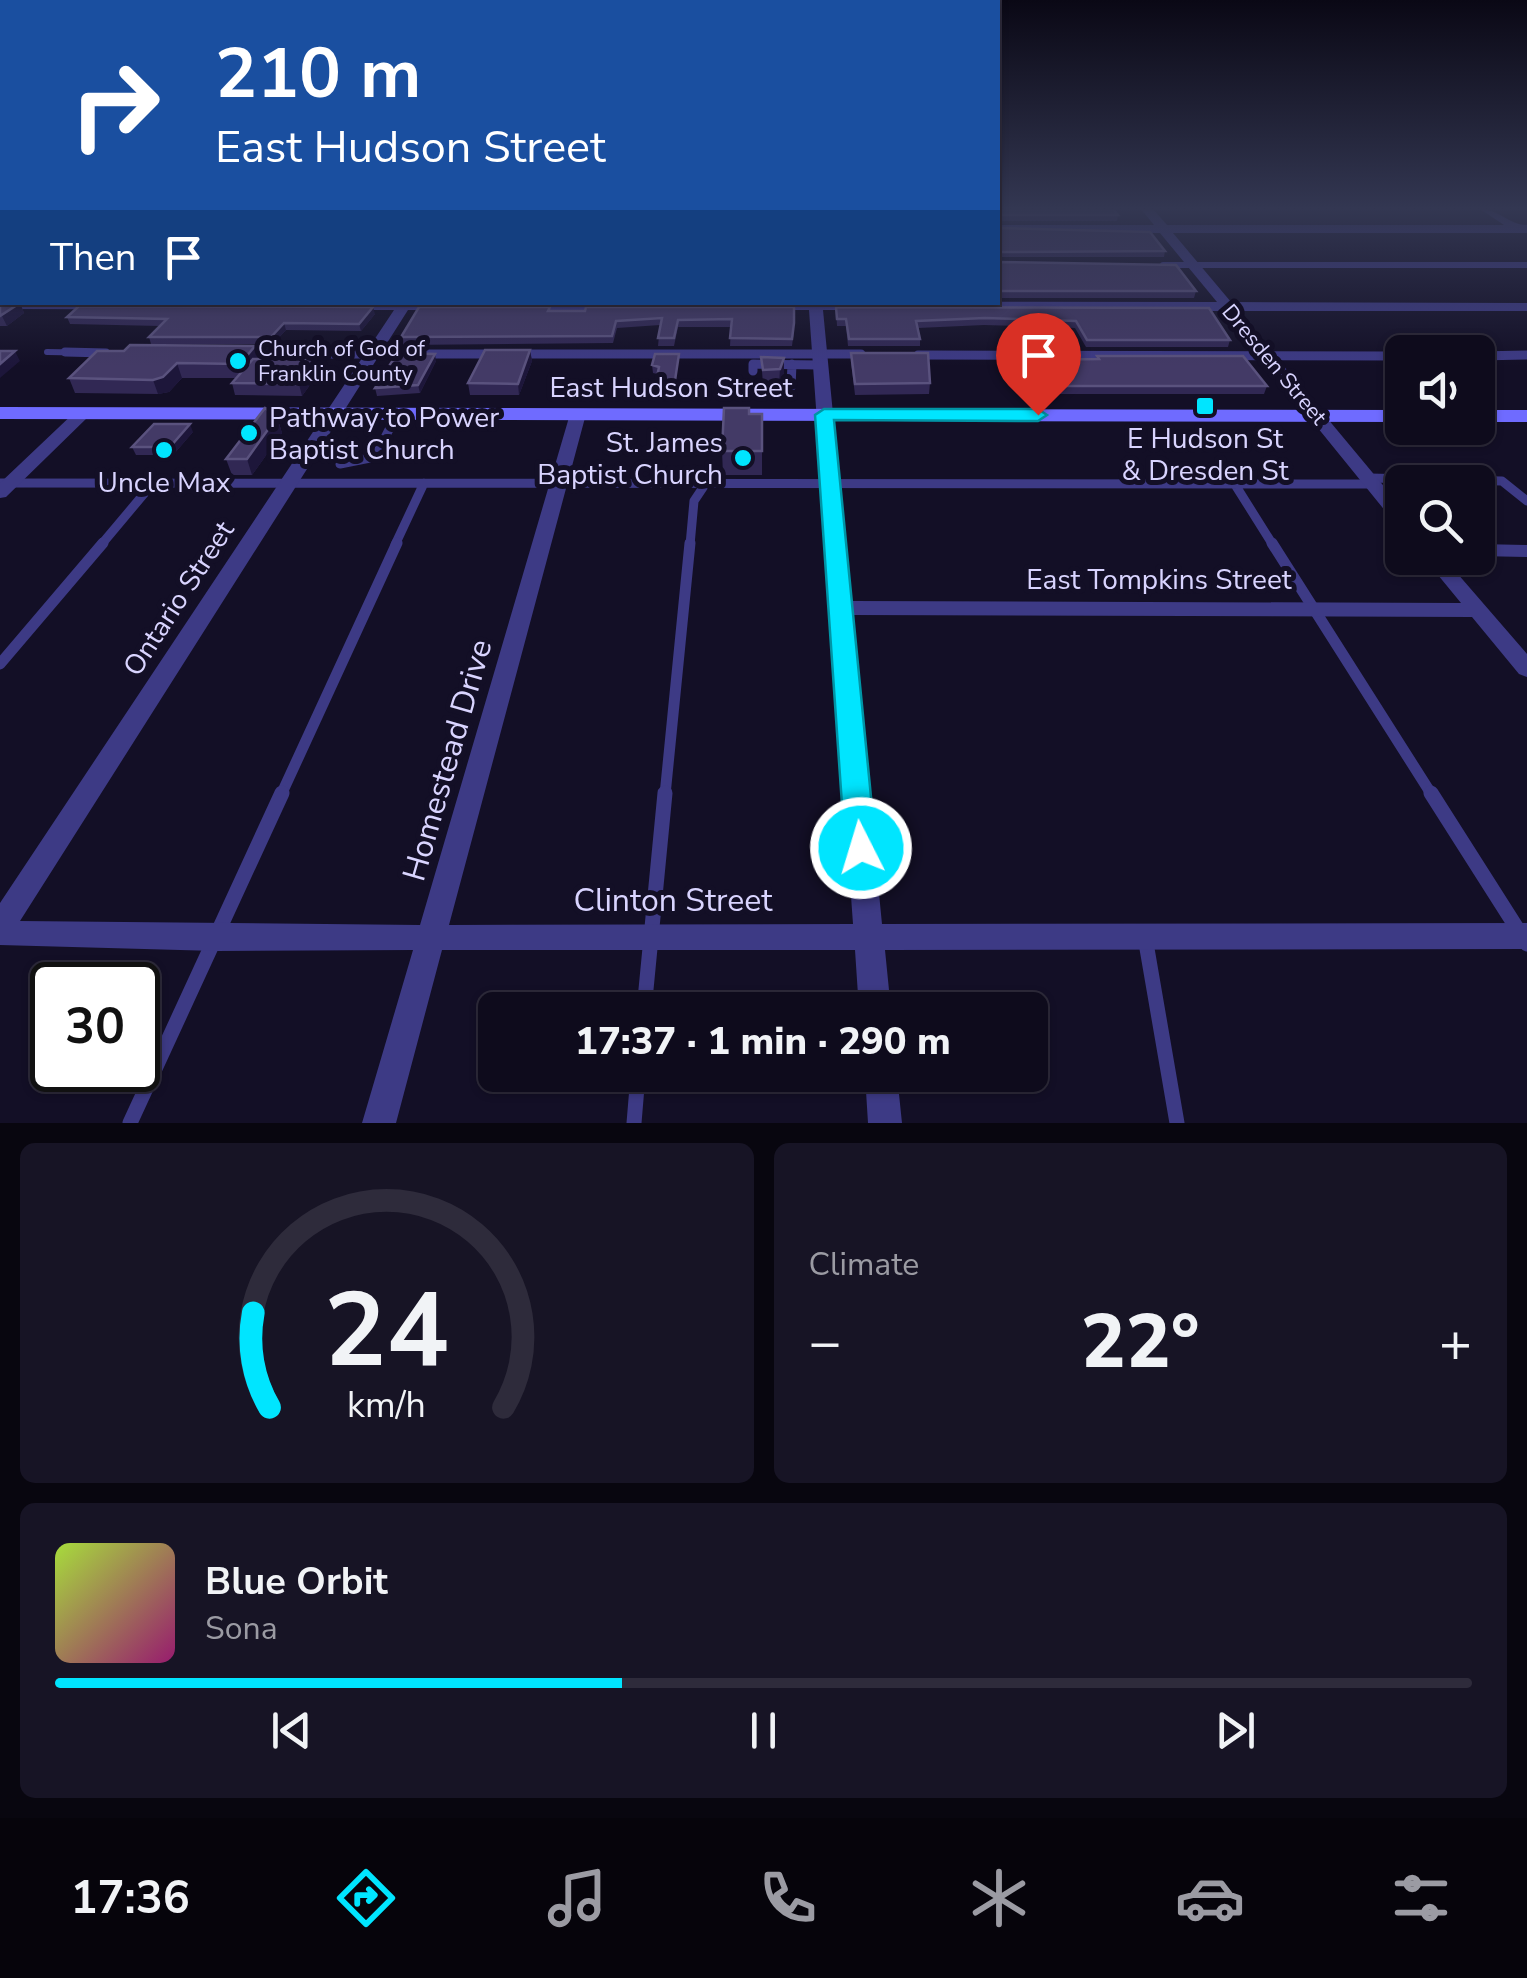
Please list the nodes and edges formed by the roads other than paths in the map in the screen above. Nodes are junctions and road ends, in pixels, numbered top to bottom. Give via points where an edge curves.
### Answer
1 (1190, 261) edge
2 (1158, 264) edge
3 (1193, 265) junction
4 (1527, 266) edge
5 (404, 305) edge
6 (815, 305) edge
7 (952, 305) edge
8 (1227, 307) junction
9 (1527, 307) edge
10 (47, 352) dead end
11 (126, 353) edge
12 (244, 354) edge
13 (373, 354) junction
14 (870, 354) edge
15 (1266, 354) junction
16 (906, 355) edge
17 (1527, 355) edge
18 (1385, 356) edge
19 (1495, 356) edge
20 (820, 360) junction
21 (792, 364) junction
22 (753, 367) dead end
23 (753, 386) dead end
24 (771, 405) junction
25 (0, 413) edge
26 (83, 413) junction
27 (333, 414) junction
28 (397, 414) junction
29 (578, 414) junction
30 (824, 415) junction
31 (1318, 416) junction
32 (1385, 416) edge
33 (1495, 416) edge
34 (1527, 416) edge
35 (340, 464) dead end
36 (1371, 481) junction
37 (288, 482) junction
38 (153, 483) junction
39 (424, 483) junction
40 (706, 483) junction
41 (830, 483) junction
42 (558, 484) junction
43 (1234, 484) junction
44 (4, 486) edge
45 (1385, 498) edge
46 (1527, 501) edge
47 (1495, 550) edge
48 (1527, 550) edge
49 (1448, 575) edge
50 (840, 608) junction
51 (1316, 609) junction
52 (1478, 610) junction
53 (0, 664) edge
54 (1527, 669) edge
55 (0, 930) edge
56 (651, 934) junction
57 (431, 936) junction
58 (868, 936) junction
59 (1144, 936) junction
60 (216, 938) junction
61 (1525, 938) edge
62 (646, 992) edge
63 (873, 992) edge
64 (637, 1092) edge
65 (882, 1092) edge
66 (130, 1123) edge
67 (379, 1123) edge
68 (634, 1123) edge
69 (885, 1123) edge
70 (1177, 1123) edge

1 - 3 street, Dresden Street
2 - 3 lane
3 - 4 lane
3 - 8 street, Dresden Street
5 - 13 street, Ontario Street
6 - 20 street
7 - 8 street
8 - 9 street
8 - 15 street, Dresden Street
10 - 11 lane
12 - 13 lane
13 - 20 lane
13 - 27 street, Ontario Street
14 - 20 lane
15 - 16 lane
15 - 18 lane
15 - 31 street, Dresden Street
17 - 19 lane
20 - 21 lane
20 - 30 street
21 - 22 lane
21 - 24 lane via 791,387
23 - 24 lane
24 - 29 main road, East Hudson Street
24 - 30 main road, East Hudson Street
25 - 26 main road, East Hudson Street
26 - 27 main road, East Hudson Street
26 - 44 street
27 - 28 main road, East Hudson Street
27 - 37 street, Ontario Street
28 - 29 main road, East Hudson Street
28 - 35 lane via 375,457
29 - 42 street, Homestead Drive
30 - 31 main road, East Hudson Street
30 - 41 street
31 - 32 main road, East Hudson Street
31 - 36 street, Dresden Street
33 - 34 main road
36 - 43 lane
36 - 45 street, Dresden Street
36 - 46 lane via 1492,480
37 - 38 lane
37 - 39 lane
37 - 55 street, Ontario Street
38 - 44 lane
38 - 53 lane
39 - 42 lane
39 - 60 lane
40 - 41 lane
40 - 42 lane
40 - 56 lane via 694,501
41 - 43 lane
41 - 50 street
42 - 57 street, Homestead Drive
43 - 51 lane
47 - 48 street
49 - 52 street
50 - 51 street, East Tompkins Street
50 - 58 street
51 - 52 street, East Tompkins Street
51 - 61 lane
52 - 54 street
55 - 60 street, Clinton Street
56 - 57 street, Clinton Street
56 - 58 street, Clinton Street
56 - 62 lane
57 - 60 street, Clinton Street
57 - 67 street, Homestead Drive
58 - 59 street, Clinton Street
58 - 63 street
59 - 61 street, Clinton Street
59 - 70 lane
60 - 66 lane
64 - 68 lane
65 - 69 street

